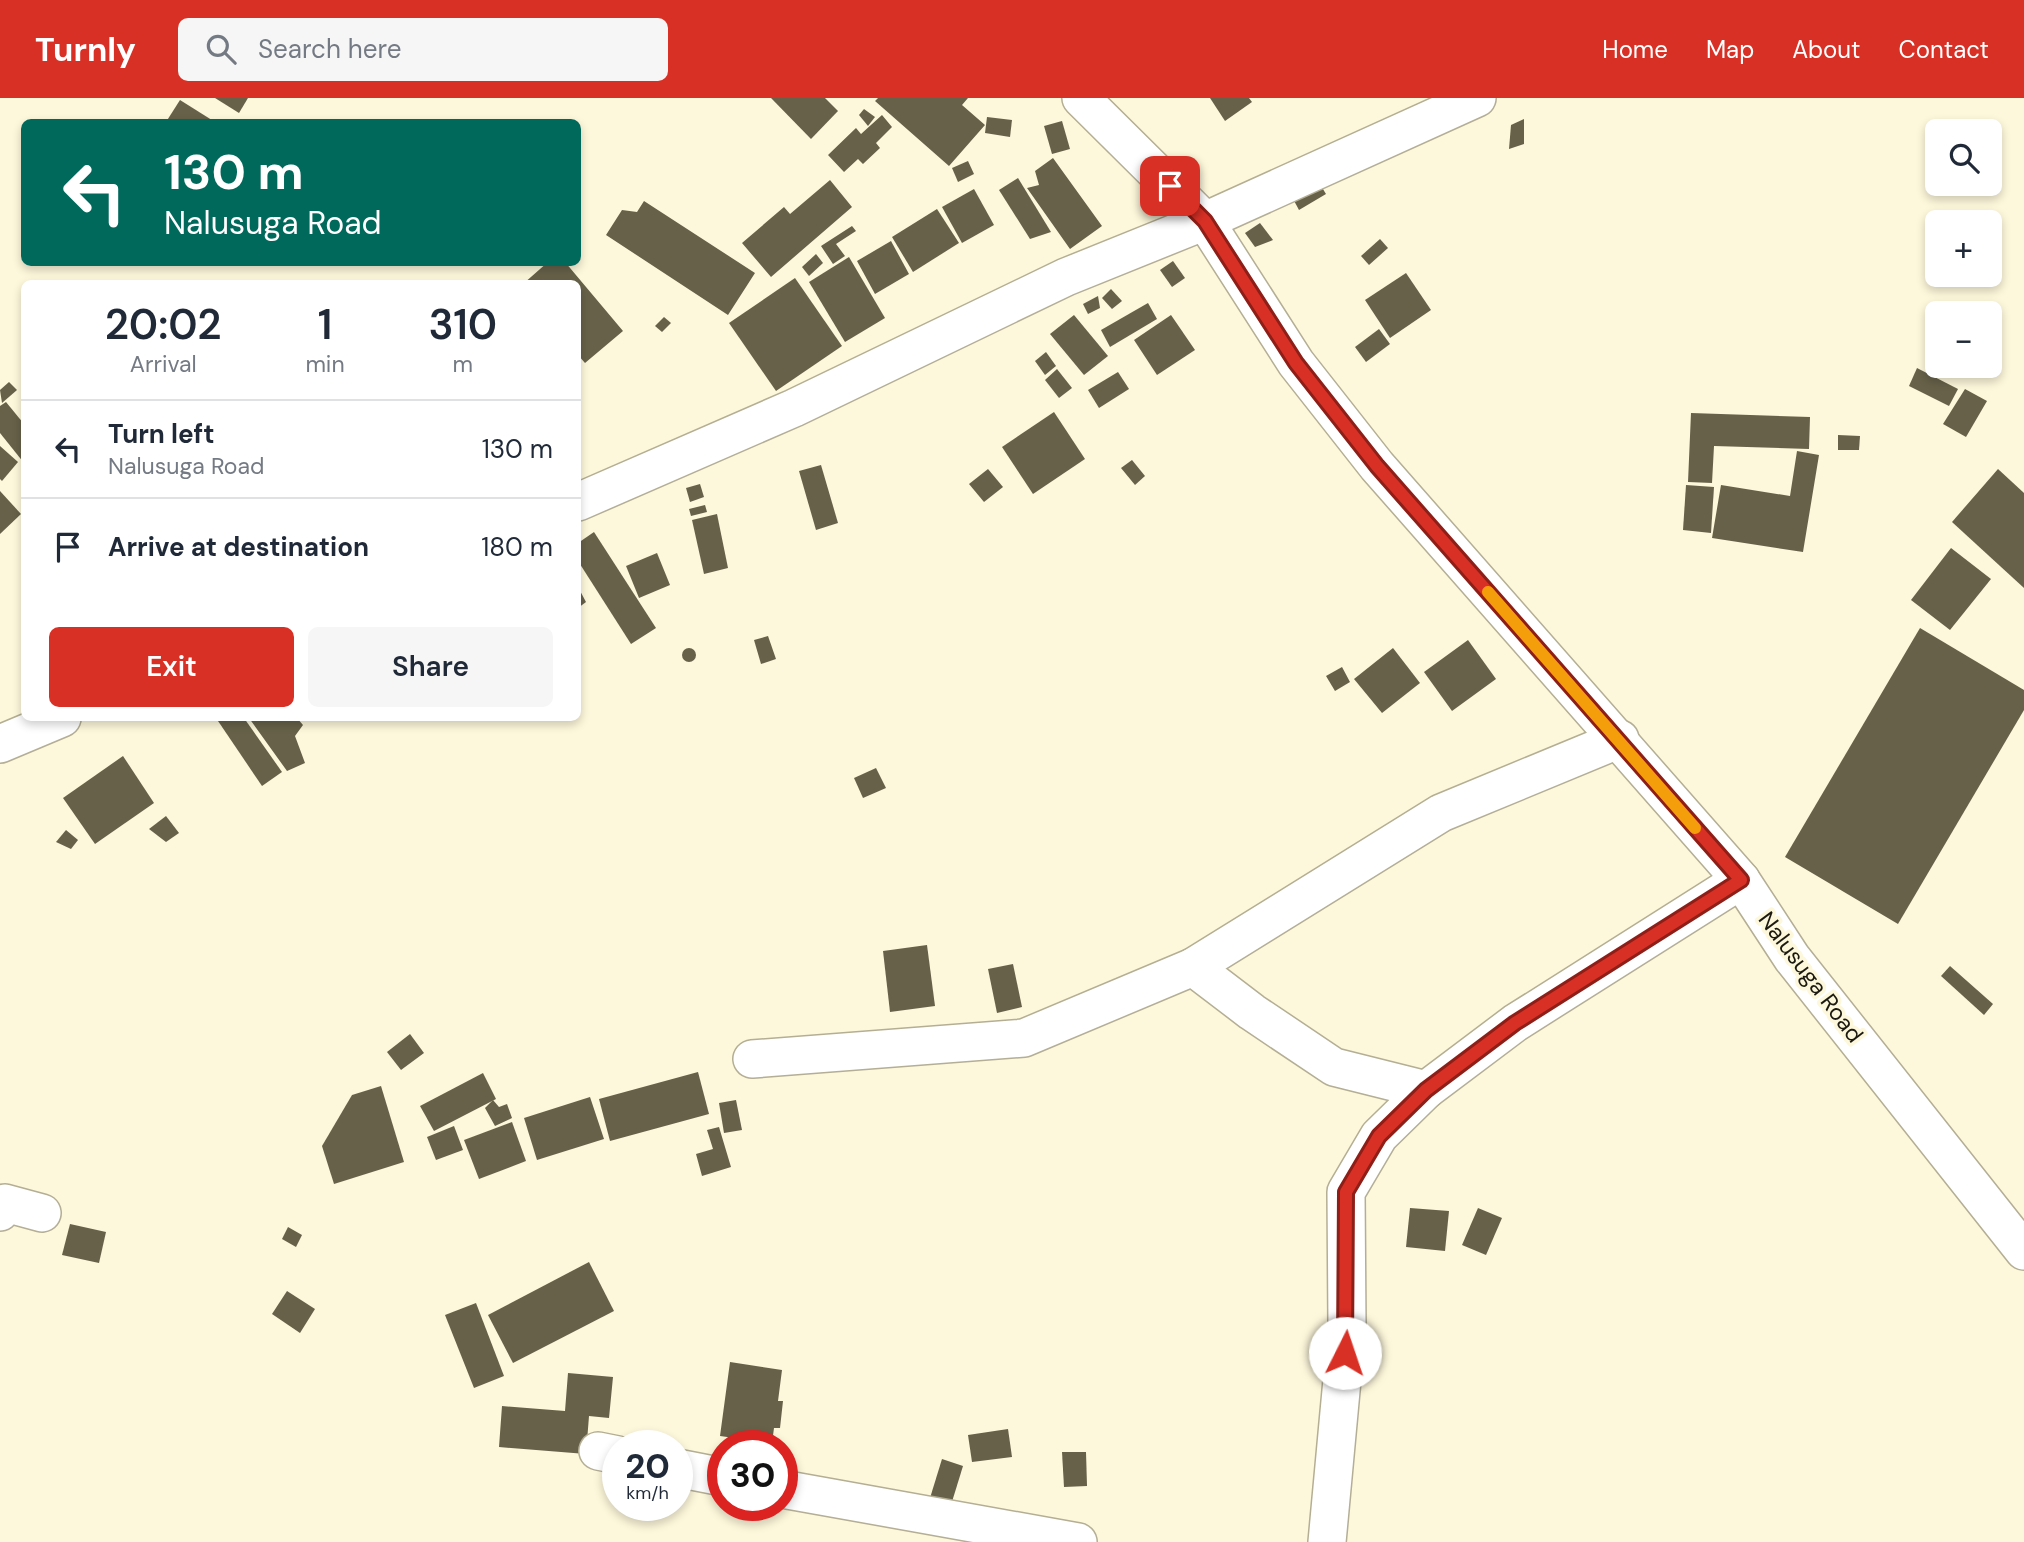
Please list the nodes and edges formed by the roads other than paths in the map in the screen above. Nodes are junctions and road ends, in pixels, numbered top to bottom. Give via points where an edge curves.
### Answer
1 (1081, 98) edge
2 (1477, 98) edge
3 (1205, 221) junction
4 (581, 501) edge
5 (55, 721) edge
6 (1620, 739) junction
7 (0, 744) edge
8 (1741, 880) junction
9 (1193, 967) junction
10 (752, 1059) dead end
11 (1426, 1090) junction
12 (0, 1212) edge
13 (43, 1213) dead end
14 (2024, 1251) edge
15 (798, 1492) edge
16 (1078, 1542) edge
17 (1327, 1542) edge

1 - 3 street, Nalusuga Road
2 - 3 street
3 - 4 street via 1066,277 794,408
3 - 6 street, Nalusuga Road via 1296,363 1377,466
5 - 7 street
6 - 8 street, Nalusuga Road
6 - 9 street via 1441,813
8 - 11 street via 1515,1023
8 - 14 street, Nalusuga Road via 1792,958
9 - 10 street via 1024,1038
9 - 11 street via 1334,1067
11 - 17 street via 1379,1136 1346,1192 1347,1326
12 - 13 street via 5,1203
15 - 16 street

